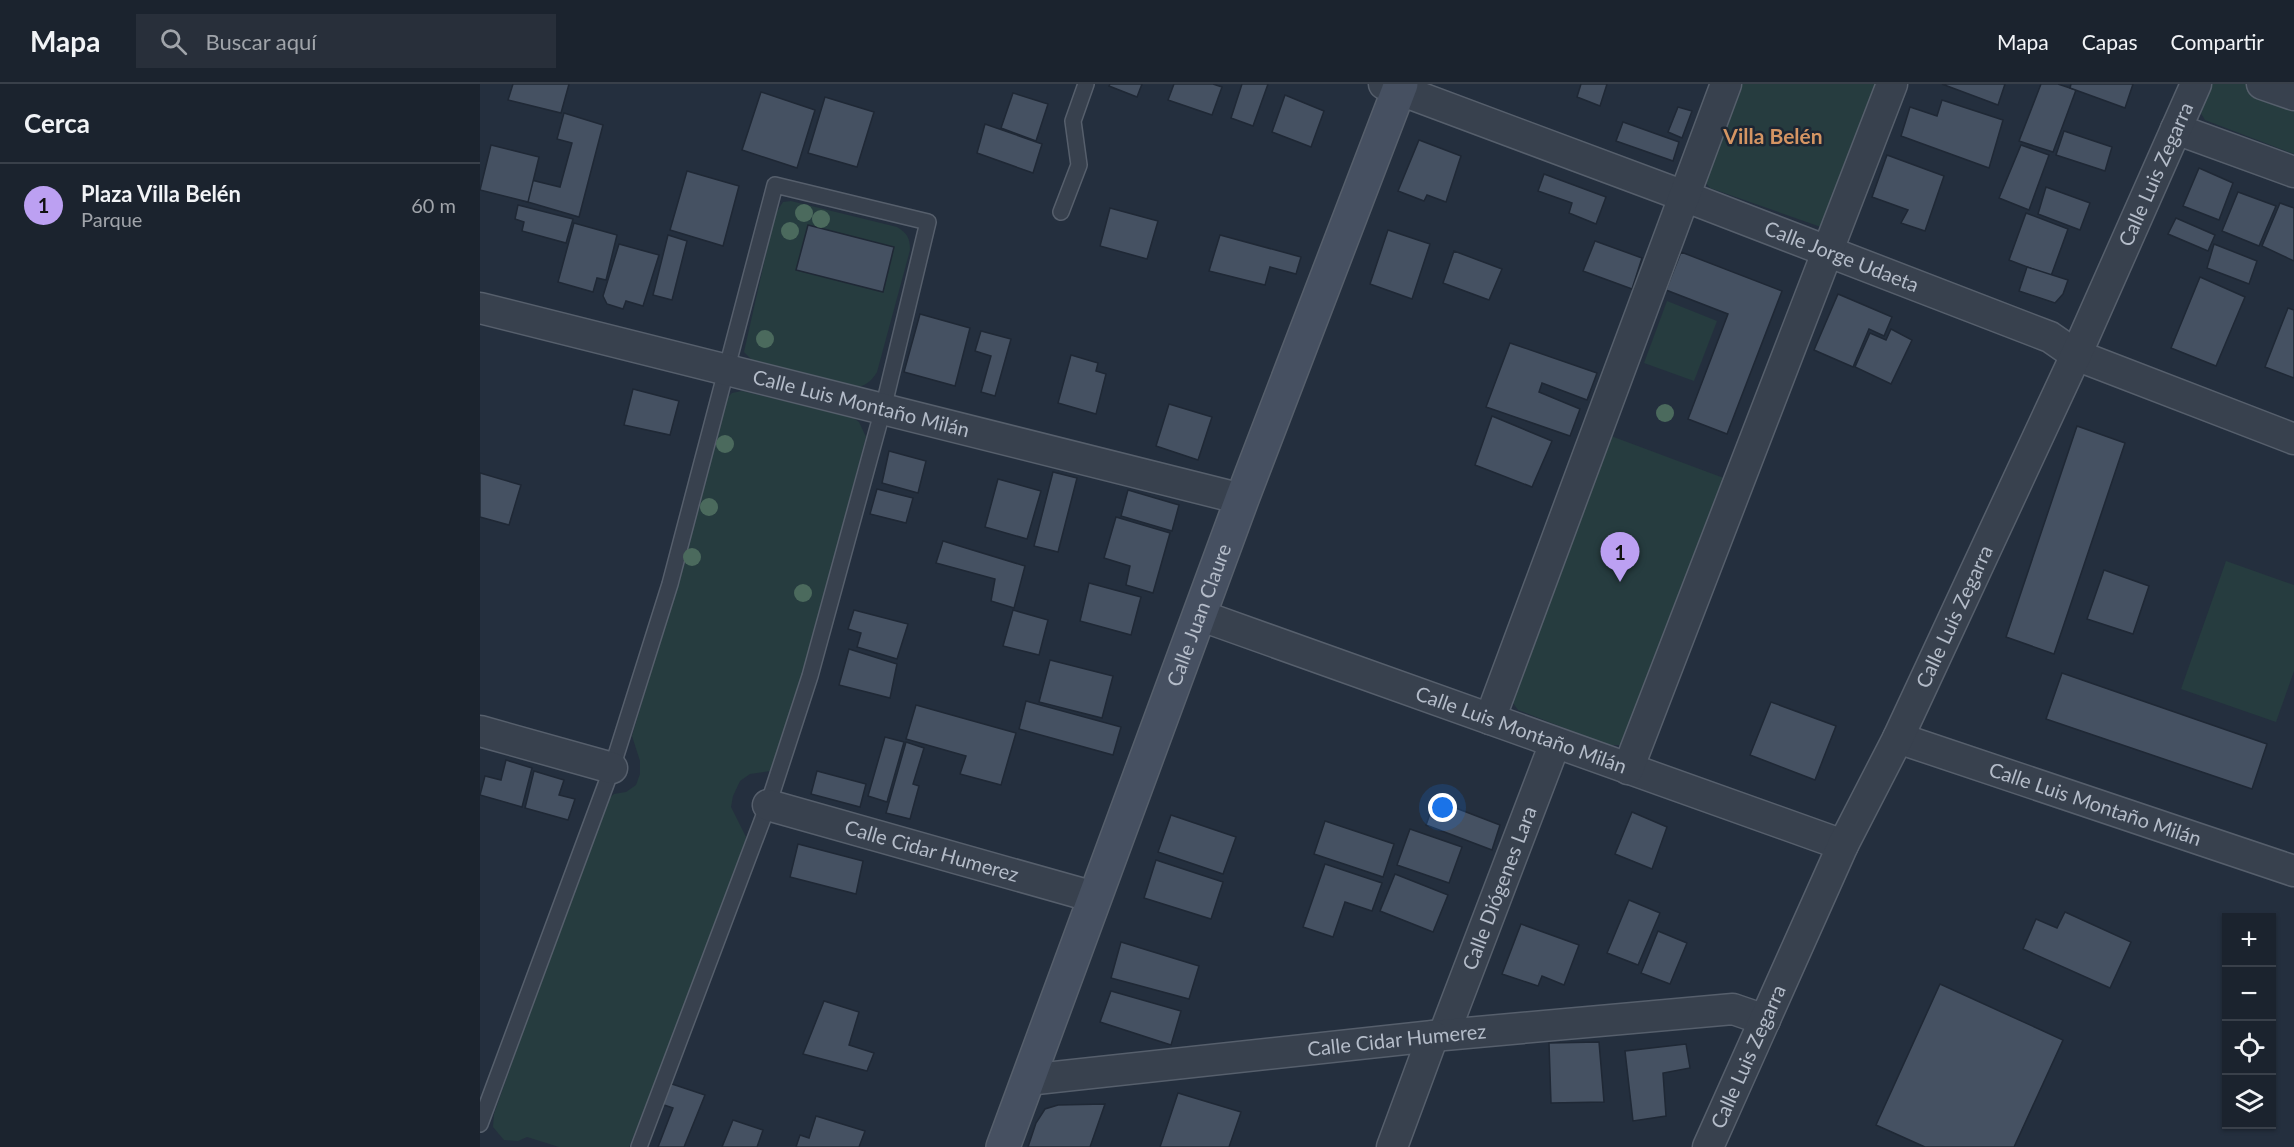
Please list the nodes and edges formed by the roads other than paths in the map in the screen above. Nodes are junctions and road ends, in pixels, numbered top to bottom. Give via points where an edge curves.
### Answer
1 (1086, 84) edge
2 (1726, 84) edge
3 (1892, 84) edge
4 (2196, 84) edge
5 (2262, 84) edge
6 (1395, 86) edge
7 (2294, 95) edge
8 (2176, 129) junction
9 (2294, 172) edge
10 (1684, 196) junction
11 (1061, 212) dead end
12 (1828, 251) junction
13 (480, 308) edge
14 (2076, 355) junction
15 (727, 370) junction
16 (883, 410) junction
17 (2294, 439) edge
18 (1242, 499) junction
19 (1198, 615) junction
20 (1490, 719) junction
21 (480, 731) edge
22 (1898, 738) junction
23 (1555, 743) junction
24 (612, 768) junction
25 (1628, 768) junction
26 (768, 805) junction
27 (1843, 845) junction
28 (2294, 871) edge
29 (1094, 897) junction
30 (1765, 1020) junction
31 (1439, 1035) junction
32 (1027, 1080) junction
33 (480, 1124) edge
34 (639, 1147) edge
35 (1003, 1147) edge
36 (1392, 1147) edge
37 (1708, 1147) edge

1 - 11 lane via 1073,122 1079,165
2 - 10 street
3 - 12 street
4 - 8 street, Calle Luis Zegarra
5 - 7 street
6 - 10 street, Calle Jorge Udaeta
6 - 18 street, Calle Juan Claure
8 - 9 street
8 - 14 street, Calle Luis Zegarra
10 - 12 street, Calle Jorge Udaeta
10 - 20 street
12 - 14 street, Calle Jorge Udaeta via 2050,337
12 - 25 street
13 - 15 street, Calle Luis Montaño Milán
14 - 17 street, Calle Jorge Udaeta
14 - 22 street, Calle Luis Zegarra
15 - 16 street, Calle Luis Montaño Milán
15 - 16 lane via 775,184 928,222
15 - 24 lane via 670,584
16 - 18 street, Calle Luis Montaño Milán
16 - 26 lane via 810,676
18 - 19 street, Calle Juan Claure
19 - 20 street, Calle Luis Montaño Milán
19 - 29 street, Calle Juan Claure
20 - 23 street, Calle Luis Montaño Milán
21 - 24 street
22 - 27 street, Calle Luis Zegarra
22 - 28 street, Calle Luis Montaño Milán
23 - 25 street, Calle Luis Montaño Milán
23 - 31 street, Calle Diógenes Lara
24 - 33 lane
25 - 27 street, Calle Luis Montaño Milán
26 - 29 street, Calle Cidar Humerez
26 - 34 lane
27 - 30 street, Calle Luis Zegarra
29 - 32 street, Calle Juan Claure
30 - 31 street, Calle Cidar Humerez via 1733,1009
30 - 37 street, Calle Luis Zegarra
31 - 32 street, Calle Cidar Humerez
31 - 36 street, Calle Diógenes Lara
32 - 35 street, Calle Juan Claure

